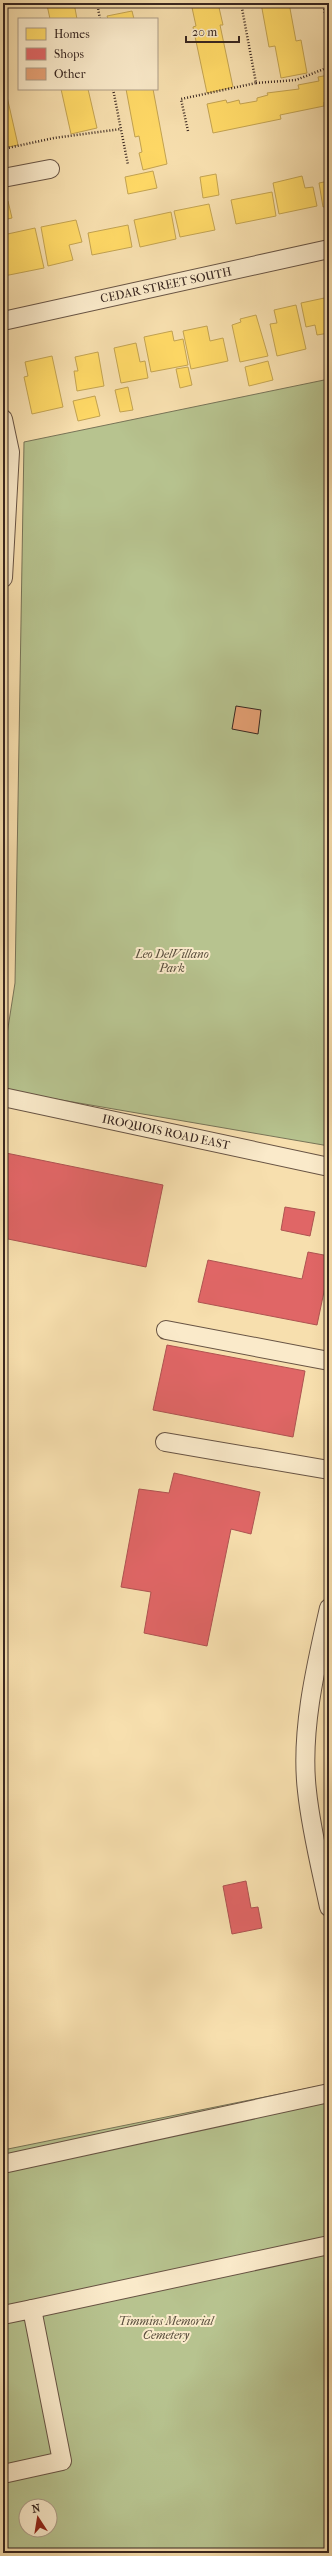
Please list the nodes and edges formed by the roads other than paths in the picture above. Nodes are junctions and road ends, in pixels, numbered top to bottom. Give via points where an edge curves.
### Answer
1 (50, 169) dead end
2 (3, 178) edge
3 (329, 249) edge
4 (3, 321) edge
5 (3, 418) edge
6 (3, 578) edge
7 (3, 1097) edge
8 (329, 1167) edge
9 (166, 1330) dead end
10 (329, 1361) edge
11 (165, 1442) dead end
12 (329, 1470) edge
13 (329, 1608) edge
14 (329, 1907) edge
15 (329, 2093) edge
16 (3, 2164) edge
17 (329, 2245) edge
18 (32, 2309) junction
19 (3, 2315) edge
20 (3, 2474) edge

1 - 2 street
3 - 4 street, CEDAR STREET SOUTH
5 - 6 street via 10,452
7 - 8 street, IROQUOIS ROAD EAST
9 - 10 street
11 - 12 street
13 - 14 street via 315,1666 306,1749 307,1790
15 - 16 street
17 - 18 street
18 - 19 street
18 - 20 street via 62,2461

